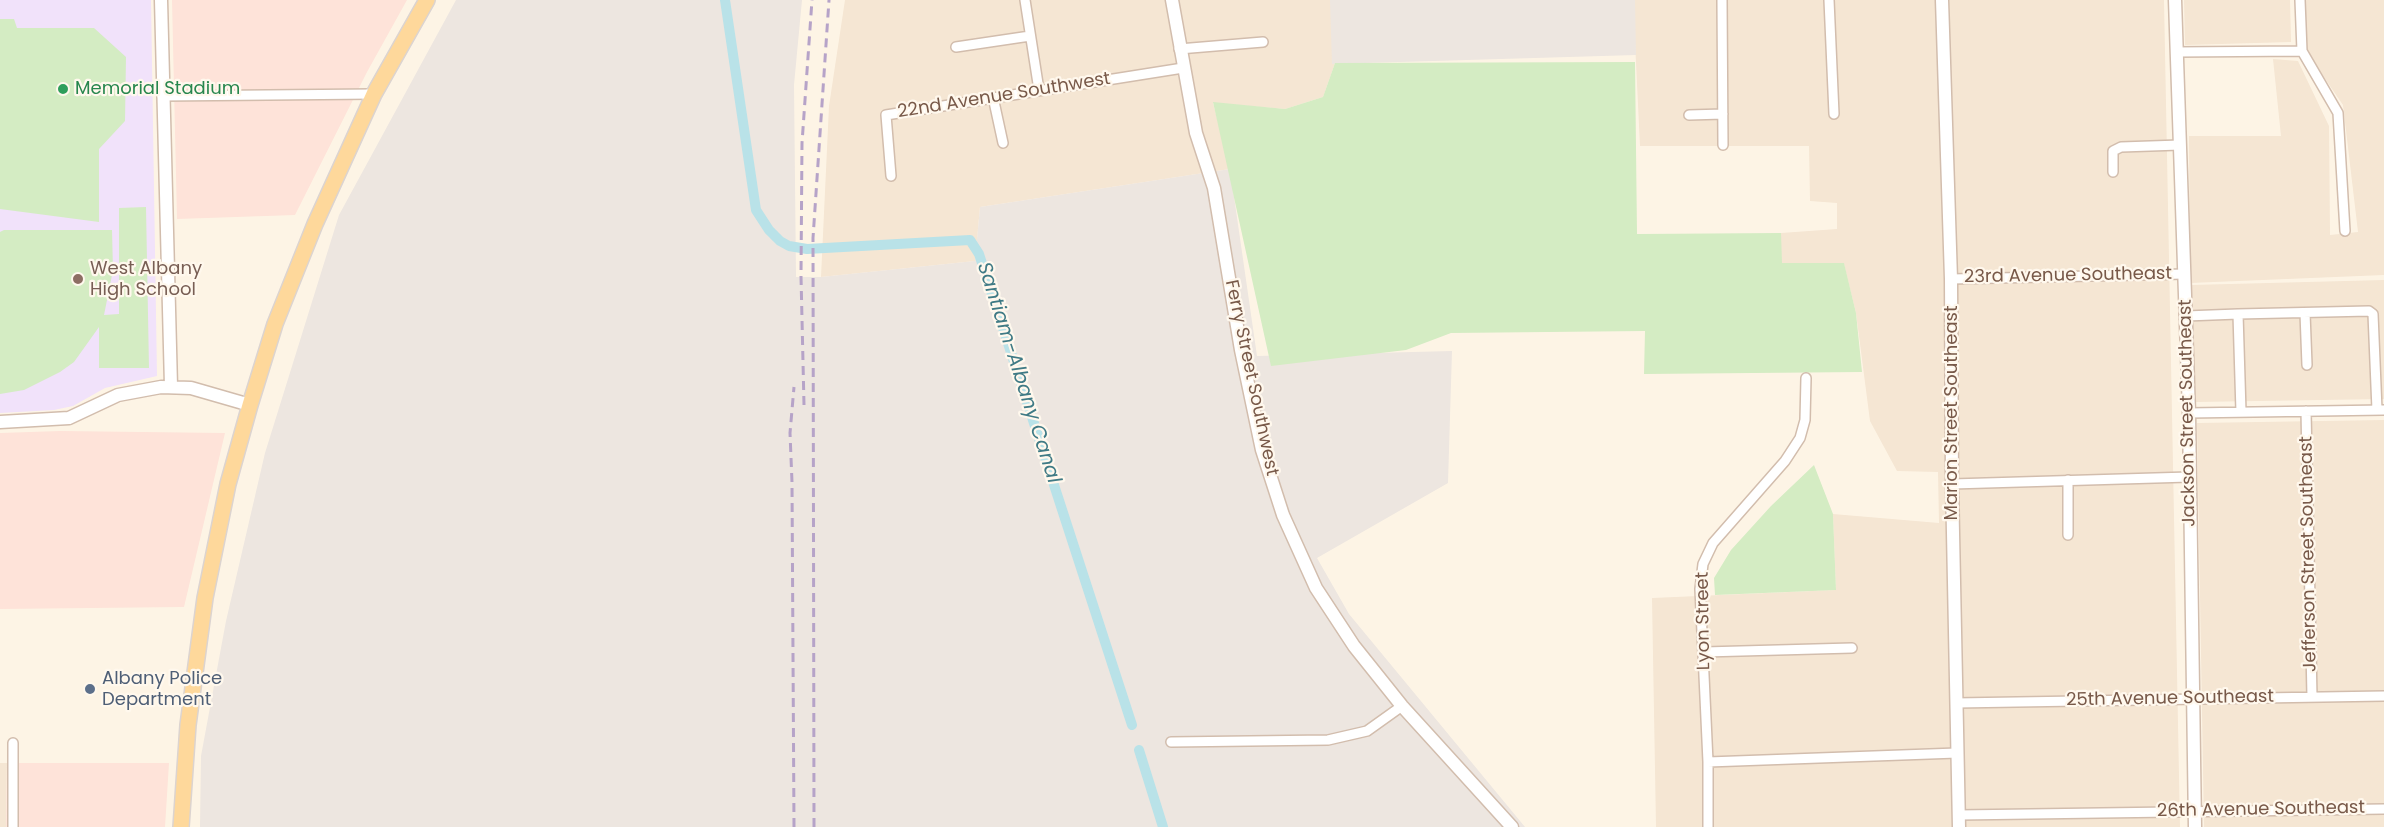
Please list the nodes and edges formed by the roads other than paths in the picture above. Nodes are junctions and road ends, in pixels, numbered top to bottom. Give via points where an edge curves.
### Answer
1 (160, 0) edge
2 (427, 0) edge
3 (1024, 0) edge
4 (1172, 0) edge
5 (1722, 0) edge
6 (1829, 0) edge
7 (1942, 0) edge
8 (2175, 0) edge
9 (2300, 0) edge
10 (1030, 36) junction
11 (1263, 42) dead end
12 (956, 47) dead end
13 (1179, 49) junction
14 (2302, 51) junction
15 (2177, 52) junction
16 (1183, 68) junction
17 (1039, 90) junction
18 (374, 94) junction
19 (162, 96) junction
20 (993, 97) junction
21 (1723, 114) junction
22 (1834, 114) dead end
23 (1689, 115) dead end
24 (1003, 143) dead end
25 (1724, 145) dead end
26 (2180, 145) junction
27 (2113, 172) dead end
28 (891, 177) dead end
29 (2345, 231) dead end
30 (2185, 274) junction
31 (1951, 279) junction
32 (2305, 313) junction
33 (2238, 315) junction
34 (2186, 316) junction
35 (2307, 365) dead end
36 (1806, 378) dead end
37 (171, 386) junction
38 (250, 405) junction
39 (2380, 410) edge
40 (2306, 411) junction
41 (2241, 412) junction
42 (2189, 413) junction
43 (0, 422) edge
44 (2189, 477) junction
45 (2068, 480) junction
46 (1952, 484) junction
47 (2068, 535) dead end
48 (1852, 648) dead end
49 (1704, 652) junction
50 (2384, 696) edge
51 (2193, 697) junction
52 (2312, 697) junction
53 (1956, 703) junction
54 (1402, 706) junction
55 (1171, 742) dead end
56 (13, 743) dead end
57 (1956, 753) junction
58 (1708, 762) junction
59 (2384, 809) edge
60 (2194, 810) junction
61 (1959, 821) edge
62 (14, 827) edge
63 (181, 827) edge
64 (1512, 827) edge
65 (1708, 827) edge
66 (2195, 827) edge

1 - 19 street
2 - 18 main road
3 - 10 street
4 - 13 street, Ferry Street Southwest
5 - 21 street
6 - 22 street
7 - 31 street, Marion Street Southeast
8 - 15 street, Jackson Street Southeast
9 - 14 street
10 - 12 street
10 - 17 street
11 - 13 street
13 - 16 street, Ferry Street Southwest
14 - 15 street
14 - 29 street via 2338,113
15 - 26 street, Jackson Street Southeast
16 - 17 street, 22nd Avenue Southwest
16 - 54 street, Ferry Street Southwest via 1196,133 1214,188 1262,450 1283,515 1316,588 1354,646
17 - 20 street, 22nd Avenue Southwest
18 - 19 street
18 - 38 main road via 275,324
19 - 37 street
20 - 24 street
20 - 28 street, 22nd Avenue Southwest via 886,115
21 - 23 street
21 - 25 street
26 - 27 street via 2121,147 2113,151
26 - 30 street, Jackson Street Southeast
30 - 31 street, 23rd Avenue Southeast
30 - 34 street, Jackson Street Southeast
31 - 46 street, Marion Street Southeast
32 - 33 street
32 - 35 street
32 - 39 street via 2369,311 2373,315
33 - 34 street
33 - 41 street
34 - 42 street, Jackson Street Southeast
36 - 49 street, Lyon Street via 1805,420 1800,438 1785,461 1720,534 1702,564
37 - 38 street
37 - 43 street via 129,392 69,418
38 - 63 main road via 228,484 205,598 188,725
39 - 40 street
40 - 41 street
40 - 52 street, Jefferson Street Southeast
41 - 42 street
42 - 44 street, Jackson Street Southeast
44 - 45 street
44 - 51 street, Jackson Street Southeast
45 - 46 street
45 - 47 street
46 - 53 street, Marion Street Southeast
48 - 49 street
49 - 58 street, Lyon Street
50 - 52 street, 25th Avenue Southeast
51 - 52 street, 25th Avenue Southeast
51 - 53 street, 25th Avenue Southeast
51 - 60 street, Jackson Street Southeast
53 - 57 street, Marion Street Southeast
54 - 55 street via 1367,731 1328,740
54 - 64 street, Ferry Street Southwest
56 - 62 street
57 - 58 street
57 - 61 street, Marion Street Southeast
58 - 65 street, Lyon Street
59 - 60 street, 26th Avenue Southeast
60 - 61 street, 26th Avenue Southeast
60 - 66 street, Jackson Street Southeast

